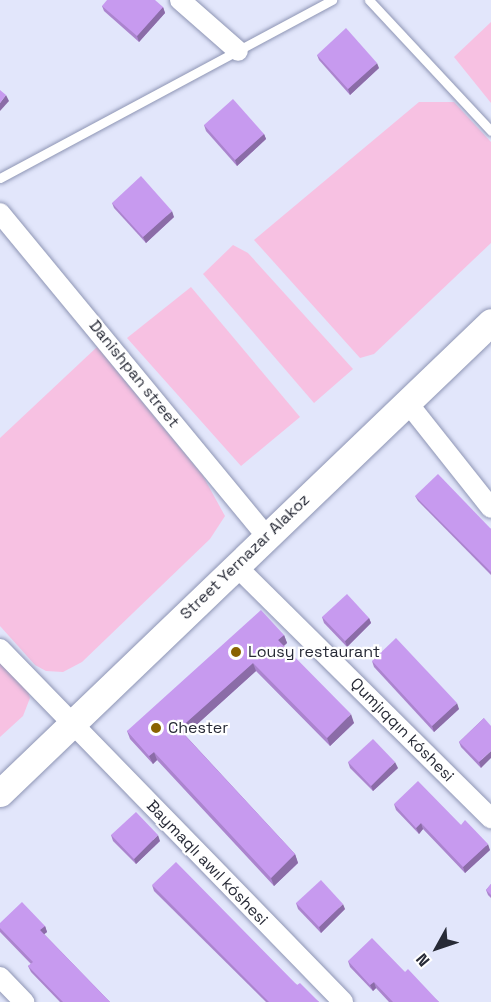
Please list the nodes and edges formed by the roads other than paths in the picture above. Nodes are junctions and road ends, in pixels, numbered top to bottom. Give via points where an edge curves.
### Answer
1 (180, 0) edge
2 (332, 0) edge
3 (369, 0) edge
4 (238, 51) junction
5 (491, 131) edge
6 (0, 178) edge
7 (0, 213) edge
8 (491, 322) edge
9 (407, 402) junction
10 (491, 508) edge
11 (266, 536) junction
12 (236, 566) junction
13 (0, 649) edge
14 (72, 724) junction
15 (0, 793) edge
16 (491, 818) edge
17 (0, 977) edge
18 (24, 1002) edge
19 (343, 1002) edge

1 - 4 street
2 - 4 lane
3 - 5 lane
4 - 6 lane
7 - 11 street, Danishpan street
8 - 9 main road, Street Yernazar Alakoz
9 - 10 street
9 - 11 main road, Street Yernazar Alakoz
11 - 12 main road, Street Yernazar Alakoz
12 - 14 main road, Street Yernazar Alakoz
12 - 16 street, Qumjıqqın kóshesi
13 - 14 street, Baymaqlı awıl kóshesi
14 - 15 main road, Street Yernazar Alakoz
14 - 19 street, Baymaqlı awıl kóshesi
17 - 18 street

